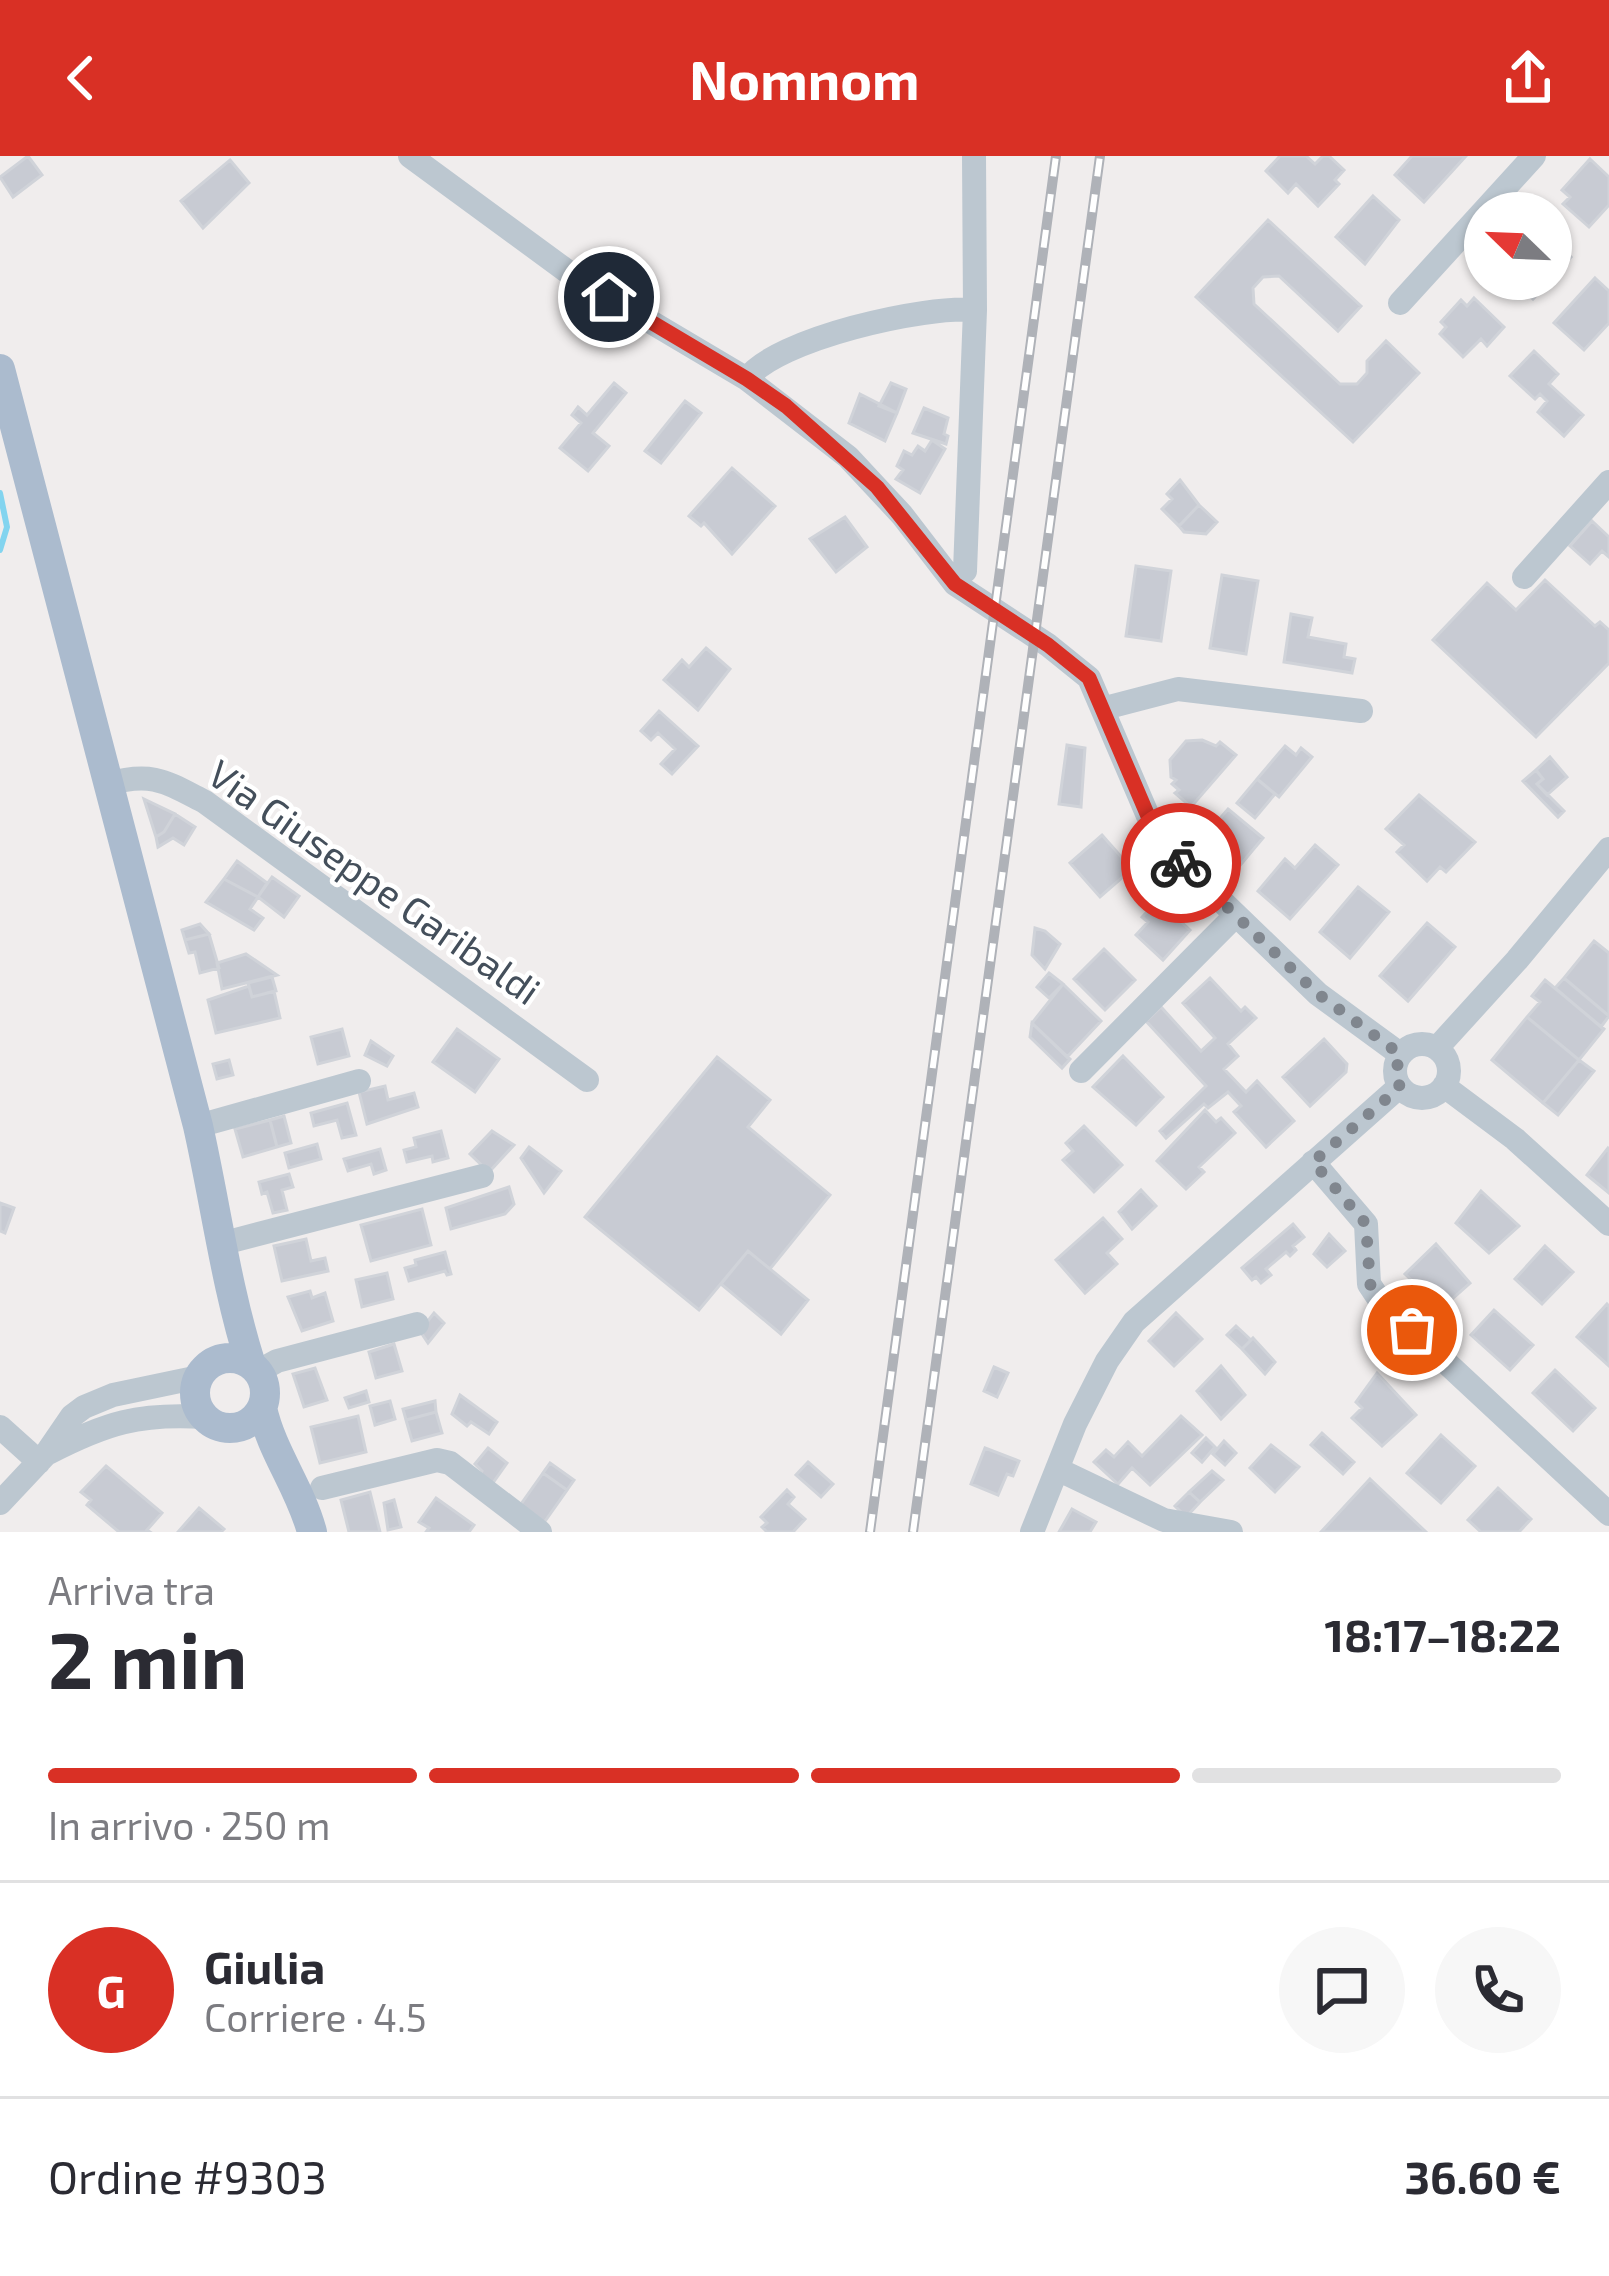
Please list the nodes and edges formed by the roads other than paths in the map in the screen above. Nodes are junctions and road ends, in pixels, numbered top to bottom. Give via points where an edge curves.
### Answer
1 (410, 156) edge
2 (974, 156) edge
3 (1534, 156) edge
4 (1400, 303) dead end
5 (975, 310) junction
6 (0, 369) edge
7 (747, 379) junction
8 (1609, 482) edge
9 (965, 571) dead end
10 (1524, 577) dead end
11 (1105, 708) junction
12 (1361, 711) dead end
13 (108, 784) junction
14 (1609, 849) edge
15 (1235, 916) junction
16 (1437, 1048) junction
17 (1400, 1054) junction
18 (1081, 1070) dead end
19 (587, 1080) dead end
20 (359, 1081) dead end
21 (1444, 1086) junction
22 (1400, 1087) junction
23 (198, 1126) junction
24 (1313, 1162) junction
25 (482, 1176) dead end
26 (1609, 1224) edge
27 (224, 1243) junction
28 (231, 1304) junction
29 (417, 1324) dead end
30 (255, 1368) junction
31 (203, 1372) junction
32 (262, 1408) junction
33 (216, 1423) junction
34 (0, 1427) edge
35 (43, 1458) junction
36 (1057, 1469) junction
37 (310, 1487) junction
38 (0, 1503) edge
39 (1609, 1514) edge
40 (293, 1532) edge
41 (312, 1532) edge
42 (540, 1532) edge
43 (1032, 1532) edge
44 (1231, 1532) edge

1 - 7 street via 575,277
2 - 5 street
3 - 4 street
5 - 7 street via 865,322 767,361
5 - 9 street
6 - 13 main road
7 - 11 street via 848,458 955,584 1089,678
8 - 10 street
11 - 12 street via 1178,688
11 - 15 street via 1160,836
13 - 19 street, Via Giuseppe Garibaldi via 161,779 205,802
13 - 23 main road
14 - 16 street
15 - 17 street via 1318,994
15 - 18 street
16 - 17 street via 1419,1044
16 - 21 street via 1446,1062
17 - 22 street
20 - 23 street
21 - 22 street via 1421,1098
21 - 26 street
22 - 24 street
23 - 27 main road
24 - 36 street via 1134,1322
24 - 39 street via 1366,1224 1370,1284 1382,1303
25 - 27 street
27 - 28 main road
28 - 30 main road
28 - 31 main road
29 - 30 street
30 - 31 main road via 221,1359
30 - 32 main road
31 - 33 main road via 197,1405
31 - 35 street via 84,1407
32 - 33 main road via 241,1427
32 - 37 main road via 274,1447
33 - 35 street via 130,1418
33 - 40 main road via 267,1468
34 - 35 street
35 - 38 street
36 - 43 street
36 - 44 street via 1164,1520
37 - 41 main road
37 - 42 street via 437,1460

